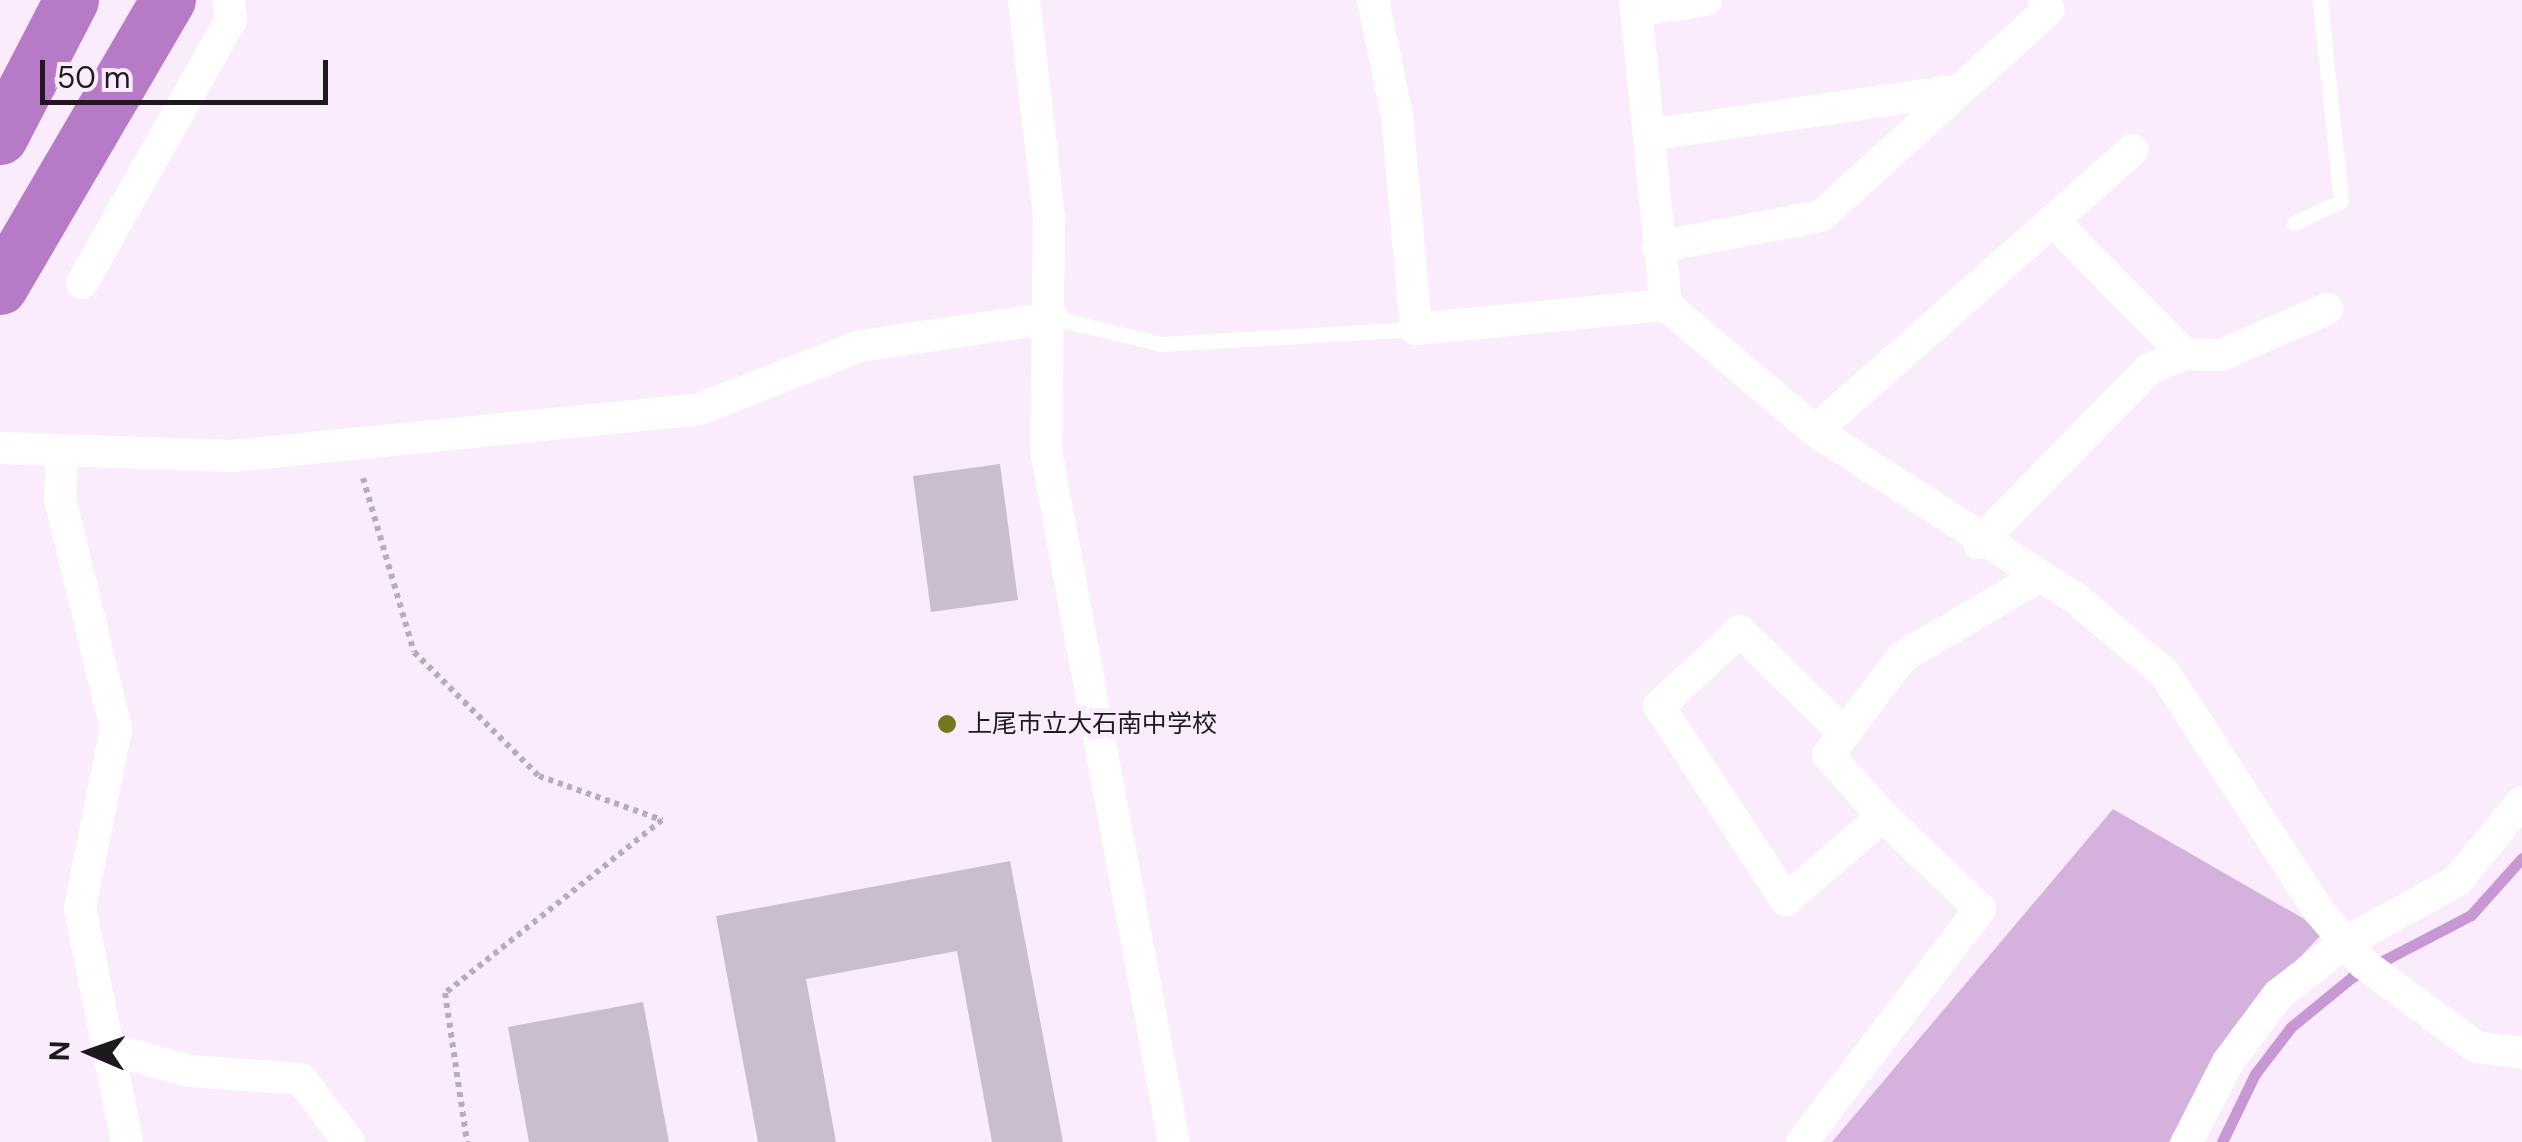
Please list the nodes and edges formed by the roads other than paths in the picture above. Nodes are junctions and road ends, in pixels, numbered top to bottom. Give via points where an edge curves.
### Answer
1 (72, 0) edge
2 (229, 0) edge
3 (1024, 0) edge
4 (1373, 0) edge
5 (1706, 0) edge
6 (2044, 0) edge
7 (2320, 0) edge
8 (174, 2) edge
9 (1636, 5) edge
10 (1956, 90) junction
11 (1650, 135) junction
12 (0, 138) edge
13 (2133, 150) dead end
14 (2054, 222) junction
15 (2294, 222) dead end
16 (1658, 247) junction
17 (82, 283) dead end
18 (0, 287) edge
19 (1666, 305) junction
20 (2327, 309) dead end
21 (1053, 318) junction
22 (1416, 329) junction
23 (2184, 354) junction
24 (1815, 431) junction
25 (0, 448) edge
26 (62, 456) junction
27 (1979, 542) junction
28 (2035, 579) junction
29 (1844, 734) junction
30 (2522, 802) edge
31 (1879, 812) junction
32 (2346, 942) junction
33 (108, 1049) junction
34 (2522, 1053) edge
35 (126, 1142) edge
36 (349, 1142) edge
37 (1174, 1142) edge
38 (1802, 1142) edge
39 (2187, 1142) edge

1 - 12 highway
2 - 17 street via 231,20
3 - 21 street
4 - 22 street via 1397,115
5 - 9 street
6 - 10 street via 2048,10
7 - 15 lane via 2341,201
8 - 18 highway
9 - 11 street
10 - 11 street
10 - 16 street via 1805,225
11 - 16 street
13 - 14 street
14 - 23 street
14 - 24 street
16 - 19 street
19 - 22 street
19 - 24 street
20 - 23 street via 2221,355
21 - 22 lane via 1162,344
21 - 26 street via 860,346 700,410 232,456
21 - 37 street via 1046,450
23 - 27 street via 2148,370
24 - 27 street
25 - 26 street
26 - 33 street via 60,499 116,729 80,908
27 - 28 street
28 - 29 street via 1902,657
28 - 32 street via 2078,600 2165,674
29 - 31 street via 1828,755
29 - 31 street via 1740,631 1659,706 1786,900
30 - 32 street via 2458,881
31 - 38 street via 1980,909
32 - 34 street via 2416,1008 2476,1047
32 - 39 street via 2278,995 2228,1062
33 - 35 street
33 - 36 street via 189,1071 301,1079

